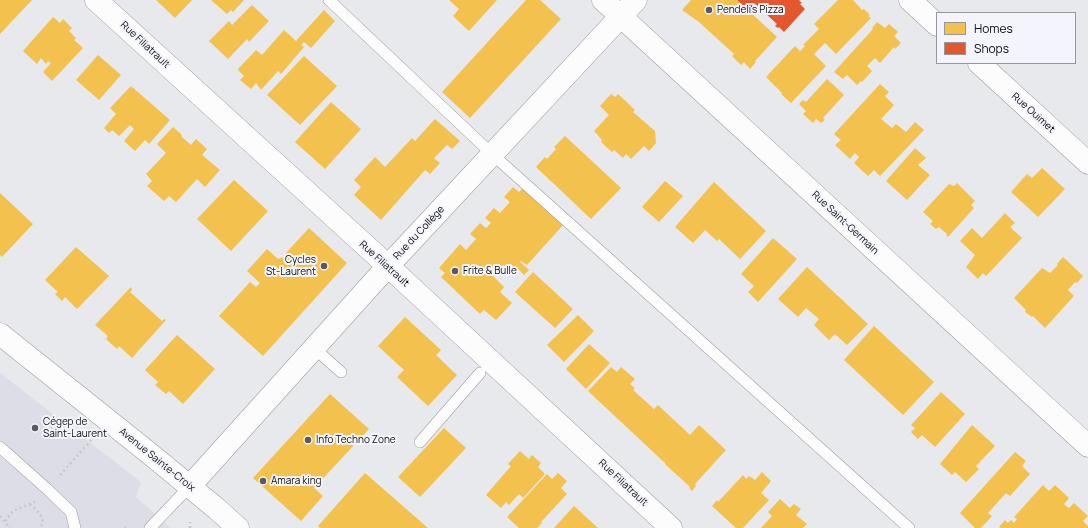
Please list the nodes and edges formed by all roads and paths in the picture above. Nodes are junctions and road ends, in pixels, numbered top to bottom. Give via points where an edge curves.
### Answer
1 (96, 0) edge
2 (329, 0) edge
3 (603, 0) edge
4 (636, 0) edge
5 (620, 16) junction
6 (980, 64) edge
7 (492, 154) junction
8 (1088, 163) edge
9 (388, 266) junction
10 (0, 334) edge
11 (314, 348) junction
12 (341, 372) dead end
13 (480, 373) dead end
14 (95, 436) dead end
15 (420, 442) dead end
16 (1088, 446) edge
17 (0, 447) edge
18 (60, 475) dead end
19 (189, 486) junction
20 (35, 501) dead end
21 (30, 504) junction
22 (0, 516) edge
23 (5, 521) junction
24 (190, 522) dead end
25 (10, 528) edge
26 (40, 528) edge
27 (75, 528) edge
28 (150, 528) edge
29 (190, 528) edge
30 (238, 528) edge
31 (671, 528) edge
32 (909, 528) edge

1 - 9 street, Rue Filiatrault
2 - 7 lane
3 - 5 street, Rue Saint-Germain
4 - 5 street, Rue du Collège
5 - 7 street, Rue du Collège
5 - 16 street, Rue Saint-Germain
6 - 8 street, Rue Ouimet
7 - 9 street, Rue du Collège
7 - 32 lane
9 - 11 street, Rue du Collège
9 - 31 street, Rue Filiatrault
10 - 19 street, Avenue Sainte-Croix
11 - 12 lane
11 - 19 street, Rue du Collège
13 - 15 lane
14 - 18 path
17 - 27 lane via 71,512
19 - 28 lane
19 - 30 street, Avenue Sainte-Croix
20 - 21 path
21 - 23 path via 13,511
21 - 26 path via 43,519
22 - 23 path
23 - 25 path
24 - 29 path

